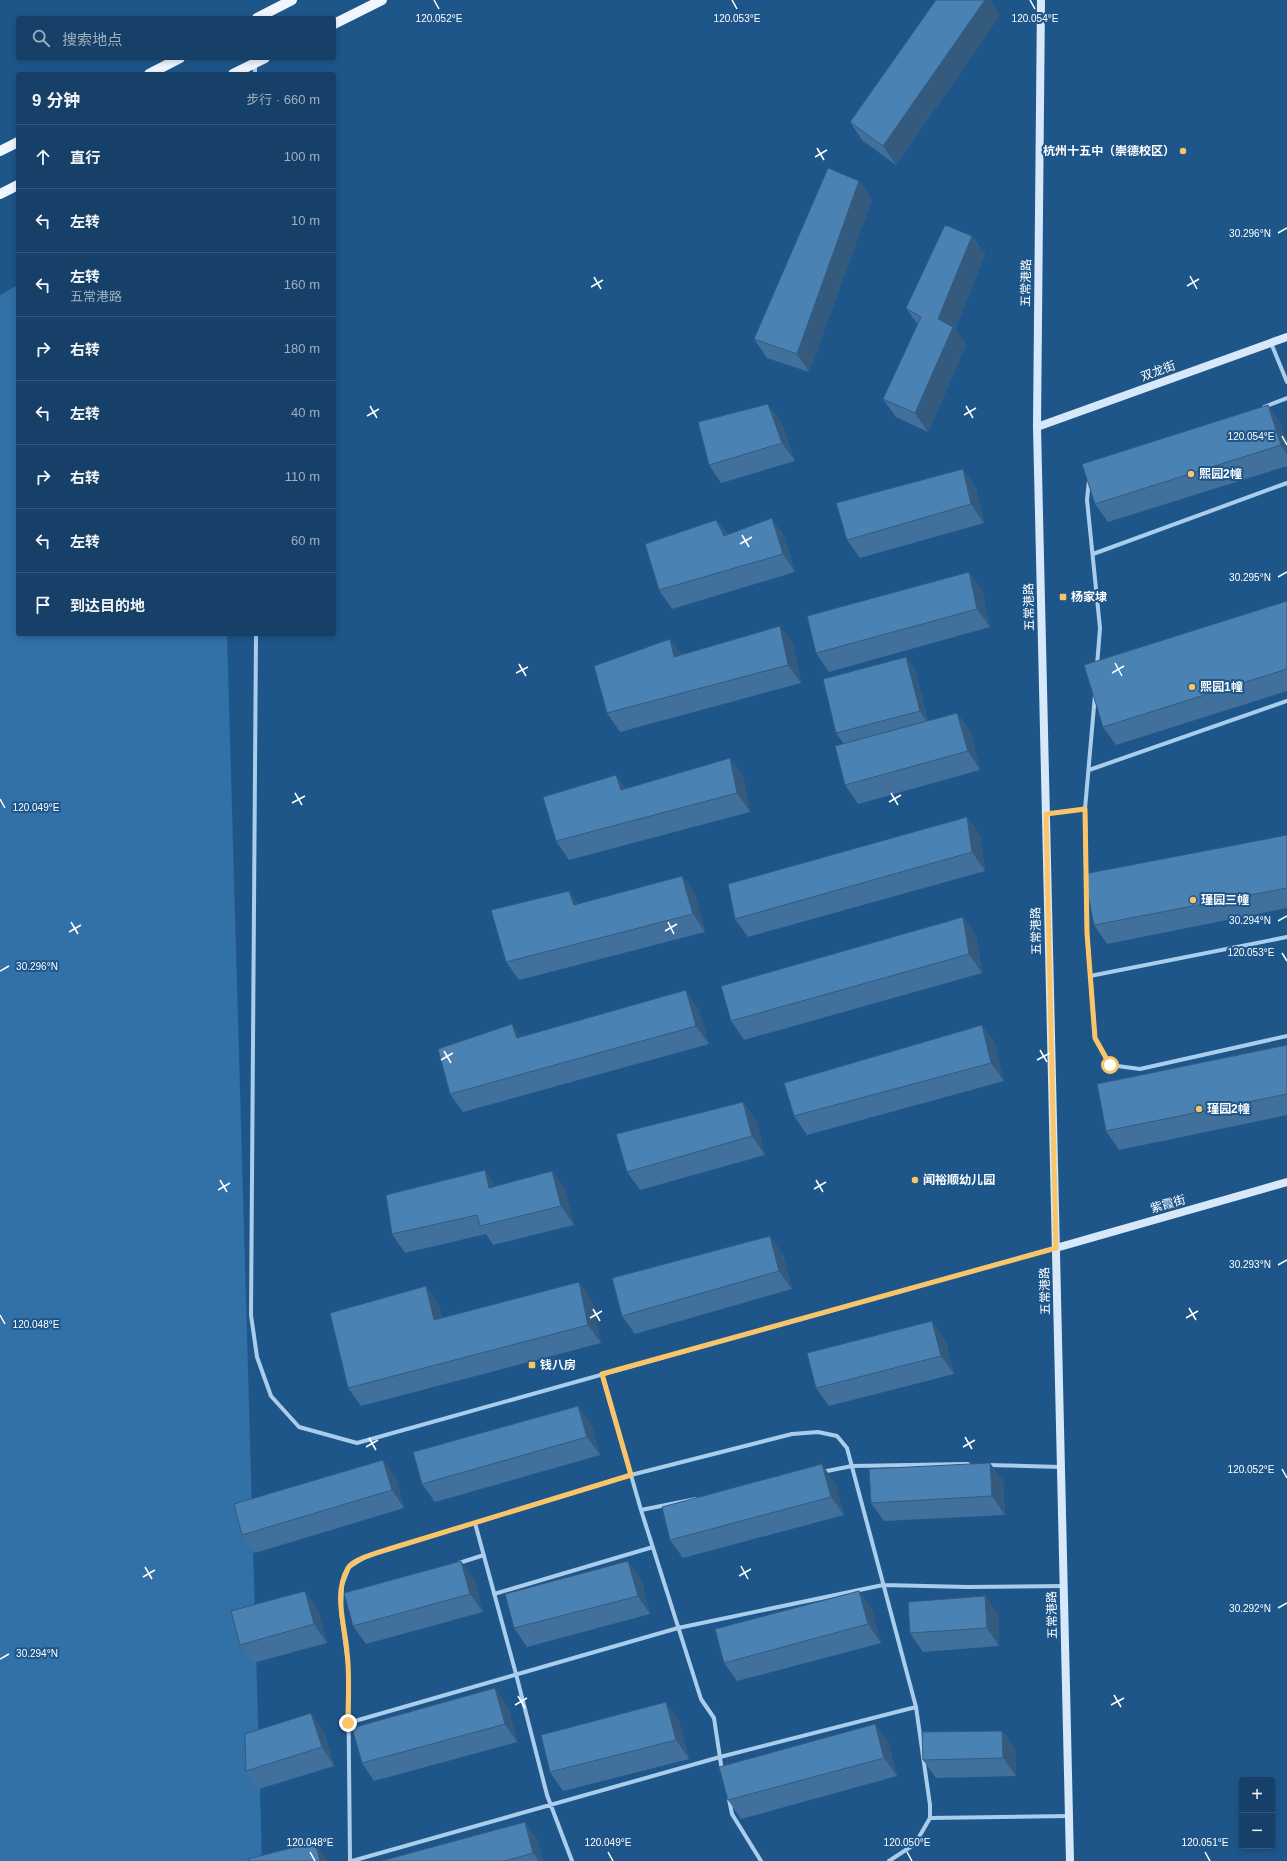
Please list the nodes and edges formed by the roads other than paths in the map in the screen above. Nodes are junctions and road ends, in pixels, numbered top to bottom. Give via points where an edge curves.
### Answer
1 (292, 0) edge
2 (382, 0) edge
3 (1041, 0) edge
4 (261, 16) edge
5 (336, 23) edge
6 (176, 60) edge
7 (261, 60) edge
8 (255, 63) junction
9 (153, 72) edge
10 (237, 72) edge
11 (255, 72) edge
12 (16, 143) edge
13 (0, 151) edge
14 (16, 185) edge
15 (0, 194) edge
16 (1287, 337) edge
17 (1271, 343) junction
18 (1287, 382) edge
19 (1287, 398) edge
20 (1258, 409) edge
21 (1037, 427) junction
22 (1090, 473) edge
23 (1287, 482) edge
24 (1093, 554) junction
25 (256, 636) edge
26 (1104, 668) edge
27 (1096, 686) edge
28 (1287, 701) edge
29 (1088, 770) junction
30 (1085, 809) junction
31 (1046, 814) junction
32 (1287, 937) edge
33 (1090, 976) junction
34 (1287, 1036) edge
35 (1287, 1182) edge
36 (1056, 1248) junction
37 (602, 1374) junction
38 (977, 1464) edge
39 (985, 1465) edge
40 (852, 1466) junction
41 (1061, 1467) junction
42 (813, 1474) edge
43 (631, 1475) junction
44 (704, 1497) edge
45 (641, 1510) junction
46 (475, 1523) junction
47 (653, 1547) junction
48 (484, 1556) junction
49 (454, 1564) edge
50 (883, 1585) junction
51 (1064, 1586) junction
52 (494, 1594) junction
53 (349, 1596) edge
54 (341, 1598) junction
55 (678, 1628) junction
56 (516, 1674) junction
57 (916, 1707) junction
58 (348, 1723) junction
59 (720, 1757) junction
60 (724, 1777) edge
61 (727, 1792) edge
62 (551, 1805) junction
63 (1069, 1816) junction
64 (930, 1818) junction
65 (351, 1861) edge
66 (572, 1861) edge
67 (761, 1861) edge
68 (889, 1861) edge
69 (1070, 1861) edge

1 - 4 main road
2 - 5 main road
3 - 21 street, 五常港路
6 - 9 main road
7 - 8 main road
8 - 10 main road
8 - 11 street
12 - 13 main road
14 - 15 main road
16 - 17 street, 双龙街
17 - 18 street
17 - 21 street, 双龙街
19 - 20 street
21 - 31 street, 五常港路
22 - 24 street via 1087,500
23 - 24 street
24 - 26 street via 1100,628 1097,671
25 - 37 street via 251,1315 257,1357 271,1396 299,1427 356,1443
27 - 29 street
28 - 29 street
29 - 30 street
30 - 31 street
30 - 33 street
31 - 36 street, 五常港路
32 - 33 street
33 - 34 street via 1095,1038 1110,1065 1140,1069
35 - 36 street, 紫霞街
36 - 37 street
36 - 41 street, 五常港路
37 - 43 street
38 - 40 street
39 - 41 street
40 - 42 street
40 - 43 street via 847,1448 837,1436 818,1432 792,1434
40 - 50 street
41 - 51 street, 五常港路
43 - 45 street
43 - 46 street
44 - 45 street
45 - 47 street
46 - 48 street
46 - 54 street via 365,1557 349,1567 342,1585
47 - 52 street
47 - 55 street
48 - 49 street
48 - 52 street
50 - 51 street
50 - 55 street
50 - 57 street
51 - 63 street, 五常港路
52 - 56 street
53 - 54 street
54 - 58 street via 347,1653
55 - 56 street
55 - 59 street via 701,1699 714,1718
56 - 58 street
56 - 62 street
57 - 59 street
57 - 64 street
58 - 65 street
59 - 60 street
59 - 62 street
61 - 67 street via 732,1814
62 - 65 street
62 - 66 street
63 - 64 street
63 - 69 street, 五常港路
64 - 68 street via 915,1844

